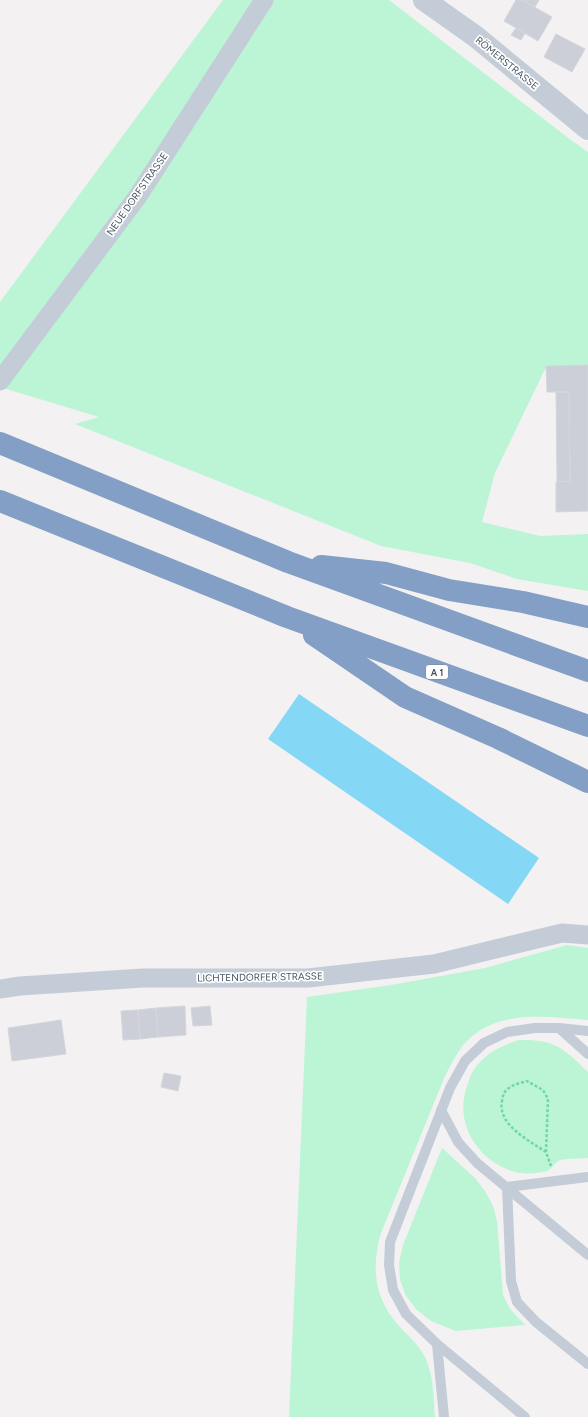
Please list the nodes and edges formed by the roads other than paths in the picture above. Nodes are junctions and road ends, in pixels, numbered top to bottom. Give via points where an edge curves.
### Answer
1 (264, 0) edge
2 (424, 0) edge
3 (588, 129) edge
4 (0, 382) edge
5 (0, 443) edge
6 (0, 501) edge
7 (288, 562) junction
8 (287, 617) junction
9 (588, 617) edge
10 (588, 672) edge
11 (588, 726) edge
12 (588, 782) edge
13 (588, 935) edge
14 (0, 989) edge
15 (559, 1028) junction
16 (588, 1031) edge
17 (588, 1054) edge
18 (441, 1110) junction
19 (588, 1177) edge
20 (507, 1187) junction
21 (588, 1255) edge
22 (437, 1344) junction
23 (588, 1364) edge
24 (444, 1417) edge
25 (525, 1417) edge

1 - 4 street, NEUE DORFSTRASSE via 138,196
2 - 3 street, RÖMERSTRASSE via 474,36
5 - 7 highway
6 - 8 highway, A 1
7 - 9 highway via 386,573 448,590 523,602
7 - 10 highway
8 - 11 highway, A 1
8 - 12 highway via 405,697
13 - 14 street, LICHTENDORFER STRASSE via 562,933 434,964 308,978 143,978
15 - 16 lane
15 - 17 lane
15 - 18 lane via 507,1032 484,1043 465,1061
18 - 20 lane via 458,1142 477,1163
18 - 22 lane via 390,1242 389,1265 393,1290 406,1314
19 - 20 lane
20 - 21 lane
20 - 23 lane via 511,1281 517,1302 536,1322
22 - 24 lane
22 - 25 lane

